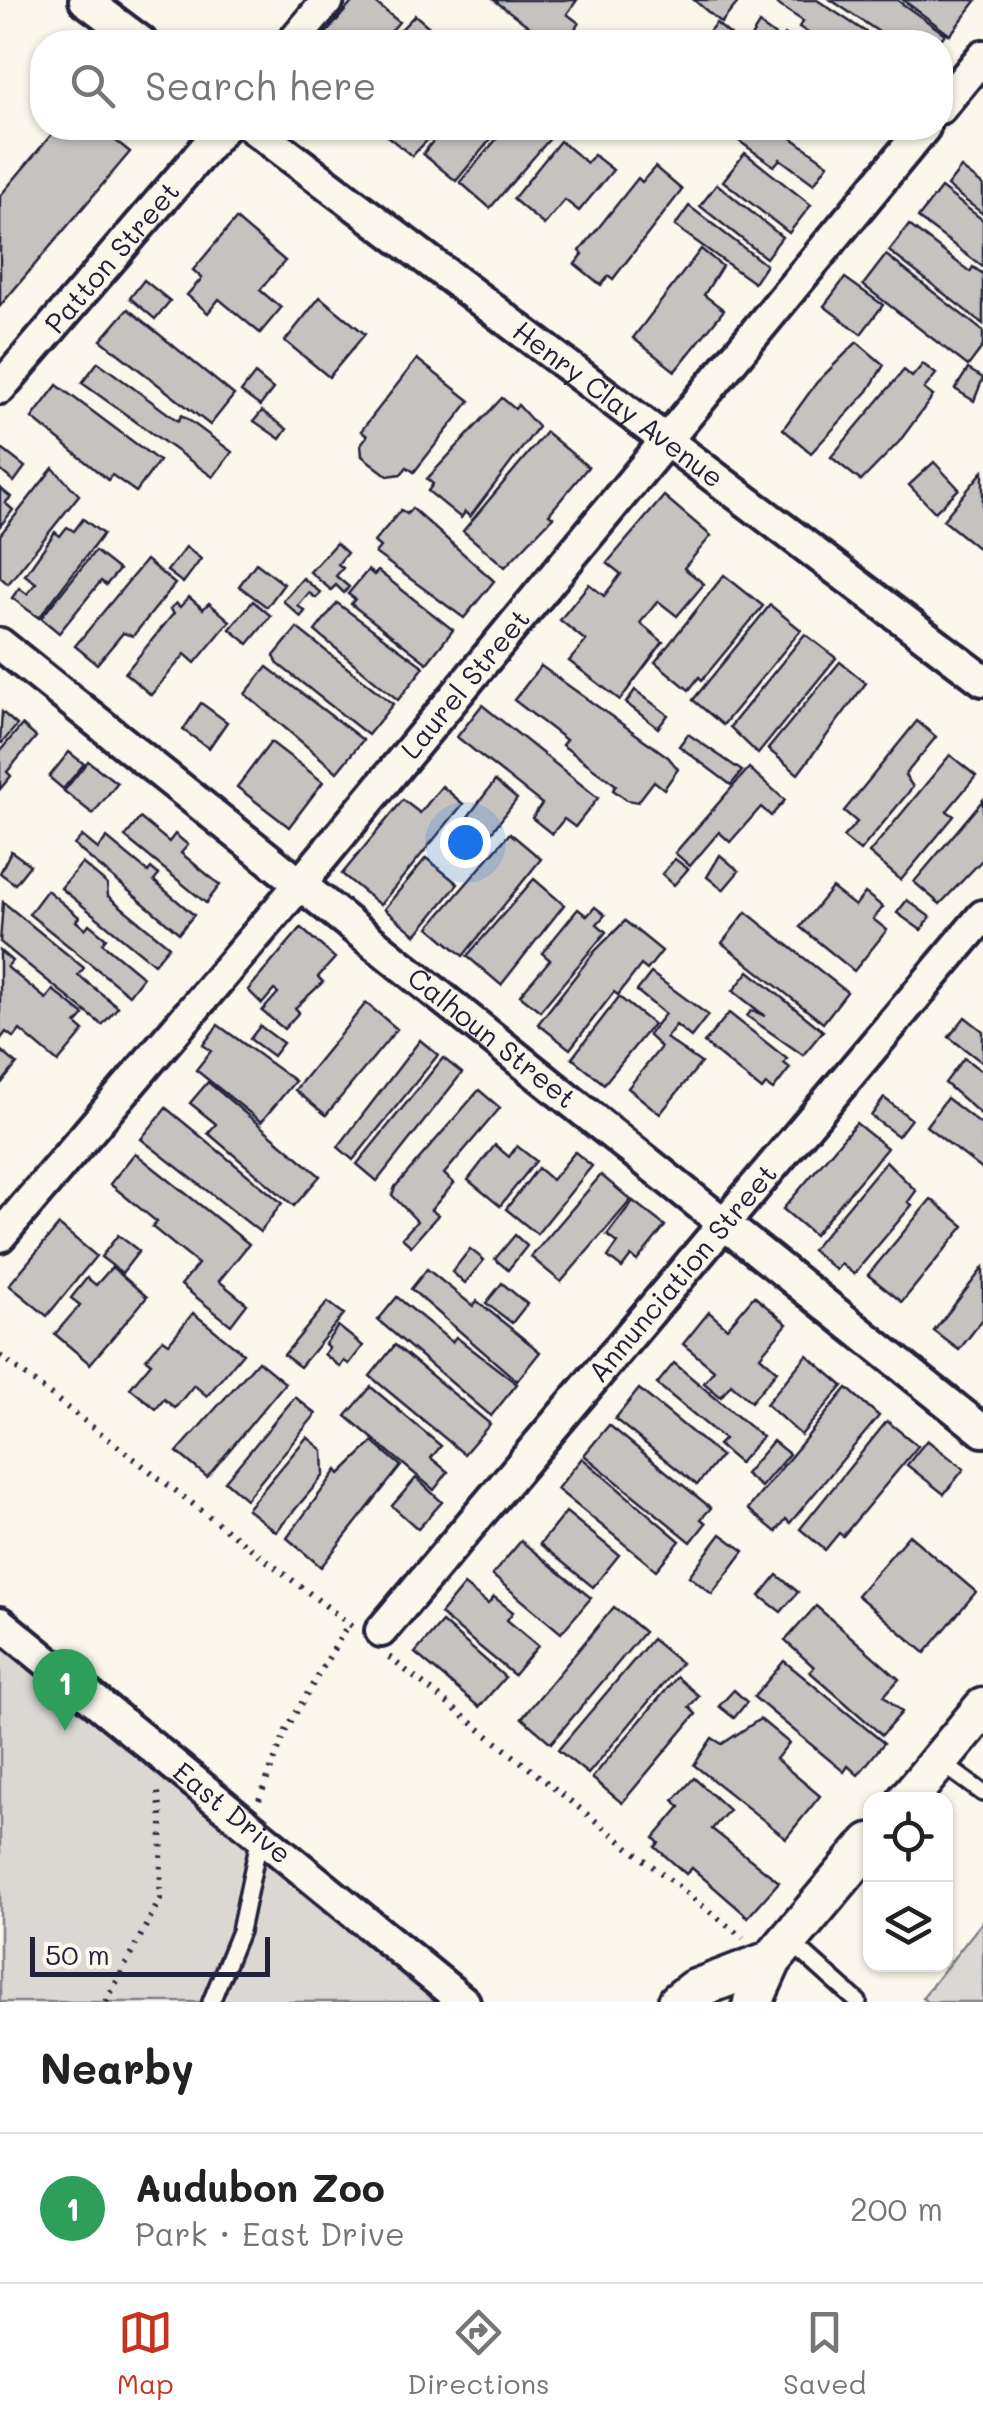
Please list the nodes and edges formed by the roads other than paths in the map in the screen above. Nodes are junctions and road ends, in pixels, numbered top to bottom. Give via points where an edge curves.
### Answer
1 (85, 0) edge
2 (328, 0) edge
3 (125, 30) edge
4 (303, 30) edge
5 (983, 56) edge
6 (953, 92) edge
7 (213, 140) edge
8 (269, 140) edge
9 (914, 140) edge
10 (0, 388) edge
11 (668, 442) junction
12 (0, 644) edge
13 (983, 680) edge
14 (300, 884) junction
15 (983, 916) edge
16 (726, 1225) junction
17 (0, 1236) edge
18 (983, 1431) edge
19 (0, 1622) edge
20 (381, 1630) dead end
21 (983, 1708) edge
22 (940, 1761) junction
23 (914, 1792) edge
24 (983, 1793) edge
25 (260, 1836) junction
26 (863, 1851) edge
27 (781, 1950) junction
28 (211, 2002) edge
29 (464, 2002) edge
30 (678, 2002) edge
31 (753, 2002) edge
32 (858, 2002) edge

1 - 3 street
2 - 4 street
5 - 6 street
7 - 10 street, Patton Street
8 - 11 street, Henry Clay Avenue
9 - 11 street, Laurel Street
11 - 13 street, Henry Clay Avenue
11 - 14 street, Laurel Street
12 - 14 street, Calhoun Street
14 - 16 street, Calhoun Street
14 - 17 street, Laurel Street
15 - 16 street, Annunciation Street
16 - 18 street, Calhoun Street
16 - 20 street, Annunciation Street
19 - 25 street, East Drive
21 - 22 street
22 - 23 street
22 - 24 lane
25 - 28 lane via 240,1931
25 - 29 street, East Drive
26 - 27 street
27 - 30 street
27 - 31 street
27 - 32 lane

